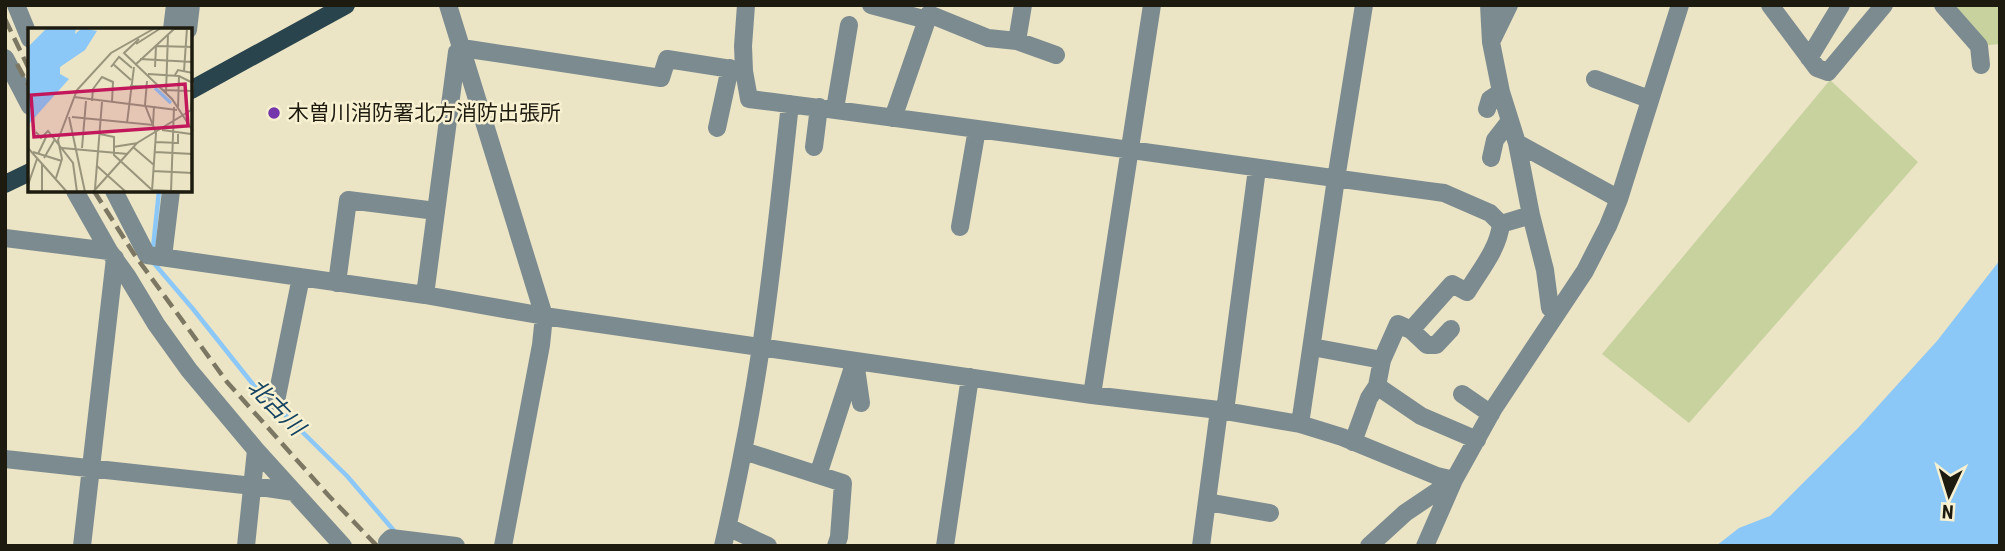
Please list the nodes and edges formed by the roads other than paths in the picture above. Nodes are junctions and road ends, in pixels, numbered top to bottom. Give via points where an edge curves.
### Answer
1 (16, 5) edge
2 (175, 5) edge
3 (191, 5) edge
4 (346, 5) edge
5 (448, 5) edge
6 (746, 5) edge
7 (871, 5) edge
8 (1023, 5) edge
9 (1152, 5) edge
10 (1364, 5) edge
11 (1489, 5) edge
12 (1510, 5) edge
13 (1680, 5) edge
14 (1841, 5) edge
15 (1884, 5) edge
16 (1943, 5) edge
17 (1779, 8) edge
18 (927, 20) junction
19 (849, 25) dead end
20 (172, 28) edge
21 (188, 28) edge
22 (28, 33) edge
23 (1017, 41) junction
24 (1491, 42) junction
25 (462, 48) junction
26 (1056, 55) dead end
27 (5, 58) edge
28 (1809, 58) junction
29 (1981, 65) dead end
30 (737, 70) junction
31 (1595, 79) dead end
32 (11, 80) edge
33 (192, 89) edge
34 (1501, 92) junction
35 (1649, 100) junction
36 (28, 103) edge
37 (790, 104) junction
38 (827, 108) junction
39 (1487, 110) dead end
40 (893, 118) junction
41 (1509, 122) junction
42 (717, 128) dead end
43 (977, 130) junction
44 (1517, 144) junction
45 (814, 147) dead end
46 (1130, 151) junction
47 (1491, 158) dead end
48 (1257, 169) junction
49 (28, 173) edge
50 (1336, 178) junction
51 (5, 184) edge
52 (76, 192) edge
53 (115, 192) edge
54 (171, 192) edge
55 (1619, 199) junction
56 (436, 211) junction
57 (1531, 215) junction
58 (1501, 224) junction
59 (960, 227) dead end
60 (5, 238) edge
61 (112, 255) junction
62 (163, 257) junction
63 (301, 277) junction
64 (337, 283) junction
65 (425, 295) junction
66 (1557, 313) junction
67 (544, 316) junction
68 (1451, 329) dead end
69 (1411, 330) junction
70 (761, 347) junction
71 (1312, 347) junction
72 (1382, 360) junction
73 (855, 361) junction
74 (970, 377) junction
75 (1377, 386) junction
76 (1462, 394) dead end
77 (1092, 395) junction
78 (276, 401) dead end
79 (861, 403) dead end
80 (1222, 411) junction
81 (1491, 414) junction
82 (1300, 424) junction
83 (1477, 440) junction
84 (1353, 442) junction
85 (256, 450) junction
86 (744, 451) junction
87 (5, 459) edge
88 (90, 467) junction
89 (818, 475) junction
90 (1454, 480) junction
91 (253, 486) junction
92 (294, 492) junction
93 (1207, 502) junction
94 (1270, 513) dead end
95 (727, 527) junction
96 (389, 540) dead end
97 (82, 546) edge
98 (246, 546) edge
99 (343, 546) edge
100 (456, 546) edge
101 (503, 546) edge
102 (723, 546) edge
103 (768, 546) edge
104 (836, 546) edge
105 (945, 546) edge
106 (1201, 546) edge
107 (1368, 546) edge
108 (1425, 546) edge

1 - 22 street
2 - 20 street
3 - 21 street
4 - 33 main road
5 - 25 street
6 - 30 street
7 - 18 street
8 - 23 street
9 - 46 street
10 - 50 street
11 - 24 street
12 - 24 street
13 - 35 street
14 - 28 street
15 - 28 street via 1828,72
16 - 29 street via 1979,46
17 - 28 street
18 - 23 street via 929,14 988,38
18 - 40 street
19 - 38 street
23 - 26 street
24 - 34 street
25 - 30 street via 661,78 667,59
25 - 56 street via 457,52
25 - 67 street
27 - 32 street
30 - 37 street via 749,99
30 - 42 street
31 - 35 street
32 - 36 street
34 - 39 street via 1490,99
34 - 41 street
35 - 55 street
37 - 38 street
37 - 70 street
38 - 40 street
38 - 45 street
40 - 43 street
41 - 44 street
41 - 47 street via 1495,140
43 - 46 street
43 - 59 street
44 - 55 street
44 - 57 street
46 - 48 street
46 - 77 street
48 - 50 street
48 - 80 street
49 - 51 main road
50 - 58 street via 1444,193 1490,213
50 - 71 street
52 - 61 street
53 - 62 street via 147,255
54 - 62 street
55 - 66 street via 1585,271
56 - 64 street via 348,200
56 - 65 street
57 - 58 street
57 - 66 street via 1550,308
58 - 69 street via 1494,250 1467,292 1452,284
60 - 61 street
61 - 85 street via 189,370
61 - 88 street
62 - 63 street
63 - 64 street
63 - 78 street
64 - 65 street
65 - 67 street
66 - 81 street
67 - 70 street
67 - 101 street
68 - 69 street via 1436,345 1427,345
69 - 72 street via 1398,324
70 - 73 street
70 - 86 street
71 - 72 street
71 - 82 street
72 - 75 street
73 - 74 street
73 - 79 street
73 - 89 street
74 - 77 street
74 - 105 street
75 - 83 street via 1421,416
75 - 84 street
76 - 81 street
77 - 80 street
80 - 82 street
80 - 93 street
81 - 83 street
82 - 84 street
83 - 90 street
84 - 90 street
85 - 91 street
85 - 92 street
86 - 89 street
86 - 95 street
87 - 88 street
88 - 91 street
88 - 97 street
89 - 104 street via 843,483
90 - 107 street via 1405,513
90 - 108 street
91 - 92 street
91 - 98 street
92 - 99 street
93 - 94 street
93 - 106 street
95 - 102 street
95 - 103 street
96 - 100 street

